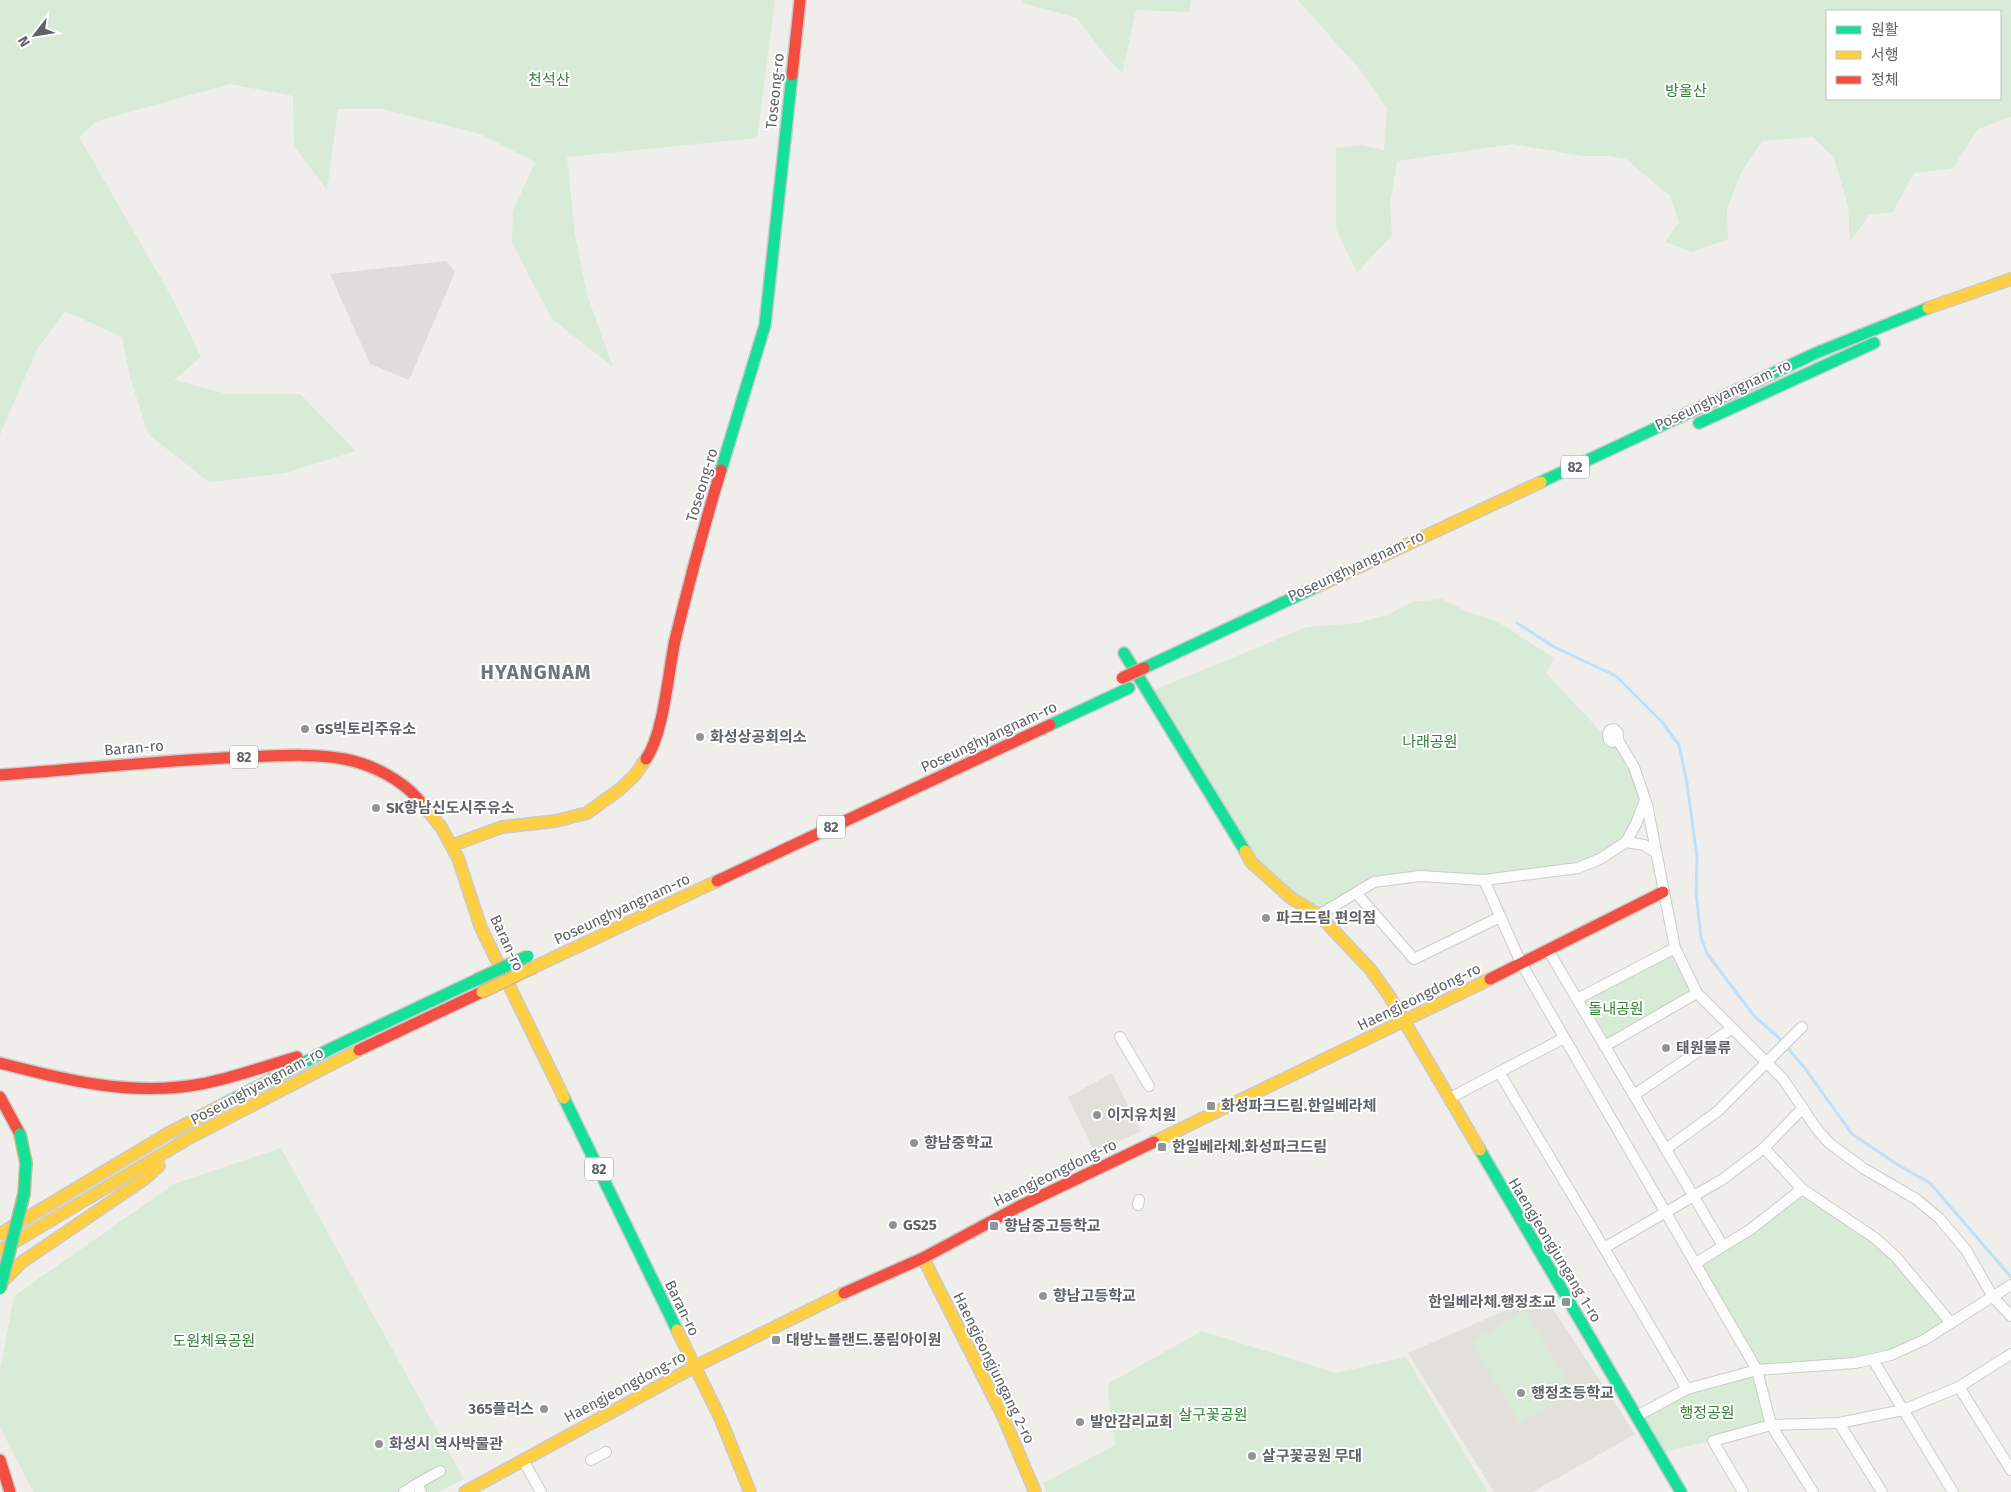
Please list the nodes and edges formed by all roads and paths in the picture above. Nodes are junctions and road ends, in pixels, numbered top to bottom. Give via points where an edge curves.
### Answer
1 (800, 0) edge
2 (2011, 279) edge
3 (2003, 295) dead end
4 (1944, 315) dead end
5 (1925, 322) dead end
6 (1690, 428) dead end
7 (1124, 653) dead end
8 (1150, 679) dead end
9 (1034, 720) dead end
10 (1618, 740) dead end
11 (0, 774) edge
12 (1645, 799) junction
13 (1626, 842) junction
14 (453, 845) junction
15 (1656, 852) junction
16 (1484, 880) junction
17 (1662, 892) junction
18 (1357, 894) junction
19 (1319, 915) junction
20 (1500, 916) junction
21 (1675, 948) junction
22 (1548, 950) junction
23 (533, 954) dead end
24 (1521, 963) junction
25 (1697, 993) junction
26 (1577, 999) junction
27 (1406, 1022) junction
28 (1802, 1026) dead end
29 (1731, 1029) junction
30 (1120, 1037) dead end
31 (1564, 1038) junction
32 (1605, 1046) junction
33 (332, 1048) junction
34 (0, 1063) edge
35 (1766, 1063) junction
36 (1499, 1072) junction
37 (1148, 1086) dead end
38 (1634, 1095) junction
39 (0, 1097) edge
40 (1450, 1098) junction
41 (1803, 1108) junction
42 (189, 1138) junction
43 (1764, 1148) junction
44 (1666, 1149) junction
45 (1802, 1189) junction
46 (1694, 1196) junction
47 (48, 1205) junction
48 (1666, 1213) junction
49 (0, 1227) edge
50 (0, 1234) edge
51 (1724, 1246) junction
52 (1604, 1248) junction
53 (0, 1251) edge
54 (923, 1258) junction
55 (1696, 1263) junction
56 (0, 1284) edge
57 (2011, 1285) edge
58 (0, 1289) edge
59 (1992, 1297) junction
60 (2011, 1316) edge
61 (1951, 1323) junction
62 (2011, 1354) edge
63 (1873, 1360) junction
64 (694, 1367) junction
65 (1757, 1370) junction
66 (1959, 1387) junction
67 (1687, 1389) junction
68 (1903, 1410) junction
69 (1637, 1416) junction
70 (1839, 1423) junction
71 (1771, 1425) junction
72 (606, 1452) dead end
73 (0, 1460) edge
74 (523, 1460) junction
75 (591, 1460) dead end
76 (2011, 1470) edge
77 (440, 1471) dead end
78 (419, 1488) edge
79 (10, 1492) edge
80 (404, 1492) edge
81 (466, 1492) edge
82 (541, 1492) edge
83 (750, 1492) edge
84 (1034, 1492) edge
85 (1681, 1492) edge
86 (1744, 1492) edge
87 (1813, 1492) edge
88 (1882, 1492) edge
89 (1954, 1492) edge

1 - 14 main road, Toseong-ro via 765,325 697,551 657,732 648,756 619,790 587,813 502,828
2 - 9 main road, Poseunghyangnam-ro / 82, bridge via 1902,317 1816,353
3 - 4 main road
5 - 6 main road, Poseunghyangnam-ro
7 - 19 main road, Haengjeongjungang 1-ro via 1251,862 1291,898
8 - 42 main road, Poseunghyangnam-ro / 82, bridge via 330,1064
10 - 12 street via 1634,767
11 - 14 main road, Baran-ro / 82 via 212,758 306,756 354,761 389,776 417,796
12 - 13 street
12 - 15 street
13 - 15 street via 1644,845
13 - 16 street via 1600,859 1578,868
14 - 64 main road, Baran-ro / 82 via 481,928
15 - 17 street
16 - 18 street via 1420,876 1395,878 1374,882
16 - 20 street
17 - 21 street
17 - 22 main road, Haengjeongdong-ro
18 - 19 street
18 - 20 street via 1414,959
19 - 27 main road, Haengjeongjungang 1-ro via 1372,970
20 - 24 street
21 - 25 street
21 - 26 street
22 - 24 main road, Haengjeongdong-ro
22 - 26 street
23 - 33 main road, Poseunghyangnam-ro, bridge
24 - 27 main road, Haengjeongdong-ro
24 - 31 street
25 - 29 street
25 - 32 street
26 - 32 street
27 - 40 main road, Haengjeongjungang 1-ro
27 - 54 main road, Haengjeongdong-ro via 1018,1207
28 - 35 street
29 - 35 street
29 - 38 street
30 - 37 street
31 - 36 street
31 - 48 street
32 - 38 street
33 - 34 main road via 200,1084 158,1088 86,1084
33 - 47 main road, Poseunghyangnam-ro via 167,1134
35 - 41 street via 1783,1079
35 - 44 street via 1718,1111
36 - 40 street
36 - 52 street
38 - 44 street
39 - 58 main road, bridge via 20,1134 26,1164 24,1194
40 - 69 main road, Haengjeongjungang 1-ro
41 - 43 street
41 - 59 street via 1816,1128 1845,1157 1916,1199 1940,1218 1966,1250
42 - 53 main road, Poseunghyangnam-ro / 82
42 - 56 main road via 143,1180 22,1262
43 - 45 street
43 - 46 street
44 - 46 street
45 - 51 street
45 - 61 street via 1875,1238 1896,1257
46 - 48 street
46 - 51 street
47 - 49 main road
47 - 50 main road, Poseunghyangnam-ro
48 - 52 street
48 - 55 street
51 - 55 street
52 - 67 street
54 - 64 main road, Haengjeongdong-ro via 873,1279
54 - 84 main road, Haengjeongjungang 2-ro via 1003,1416
55 - 65 street
57 - 59 street
59 - 60 street
59 - 61 street
61 - 63 street via 1907,1348
62 - 66 street
63 - 65 street
63 - 68 street
64 - 74 main road, Haengjeongdong-ro
64 - 83 main road, Baran-ro / 82 via 721,1420
65 - 67 street
65 - 71 street
66 - 68 street
66 - 76 street
67 - 69 street
68 - 70 street
68 - 89 street
69 - 85 main road, Haengjeongjungang 1-ro
70 - 71 street
70 - 88 street
71 - 86 street via 1713,1441
71 - 87 street
72 - 75 street
73 - 79 main road
74 - 81 main road, Haengjeongdong-ro
74 - 82 street
77 - 78 street
78 - 80 street

